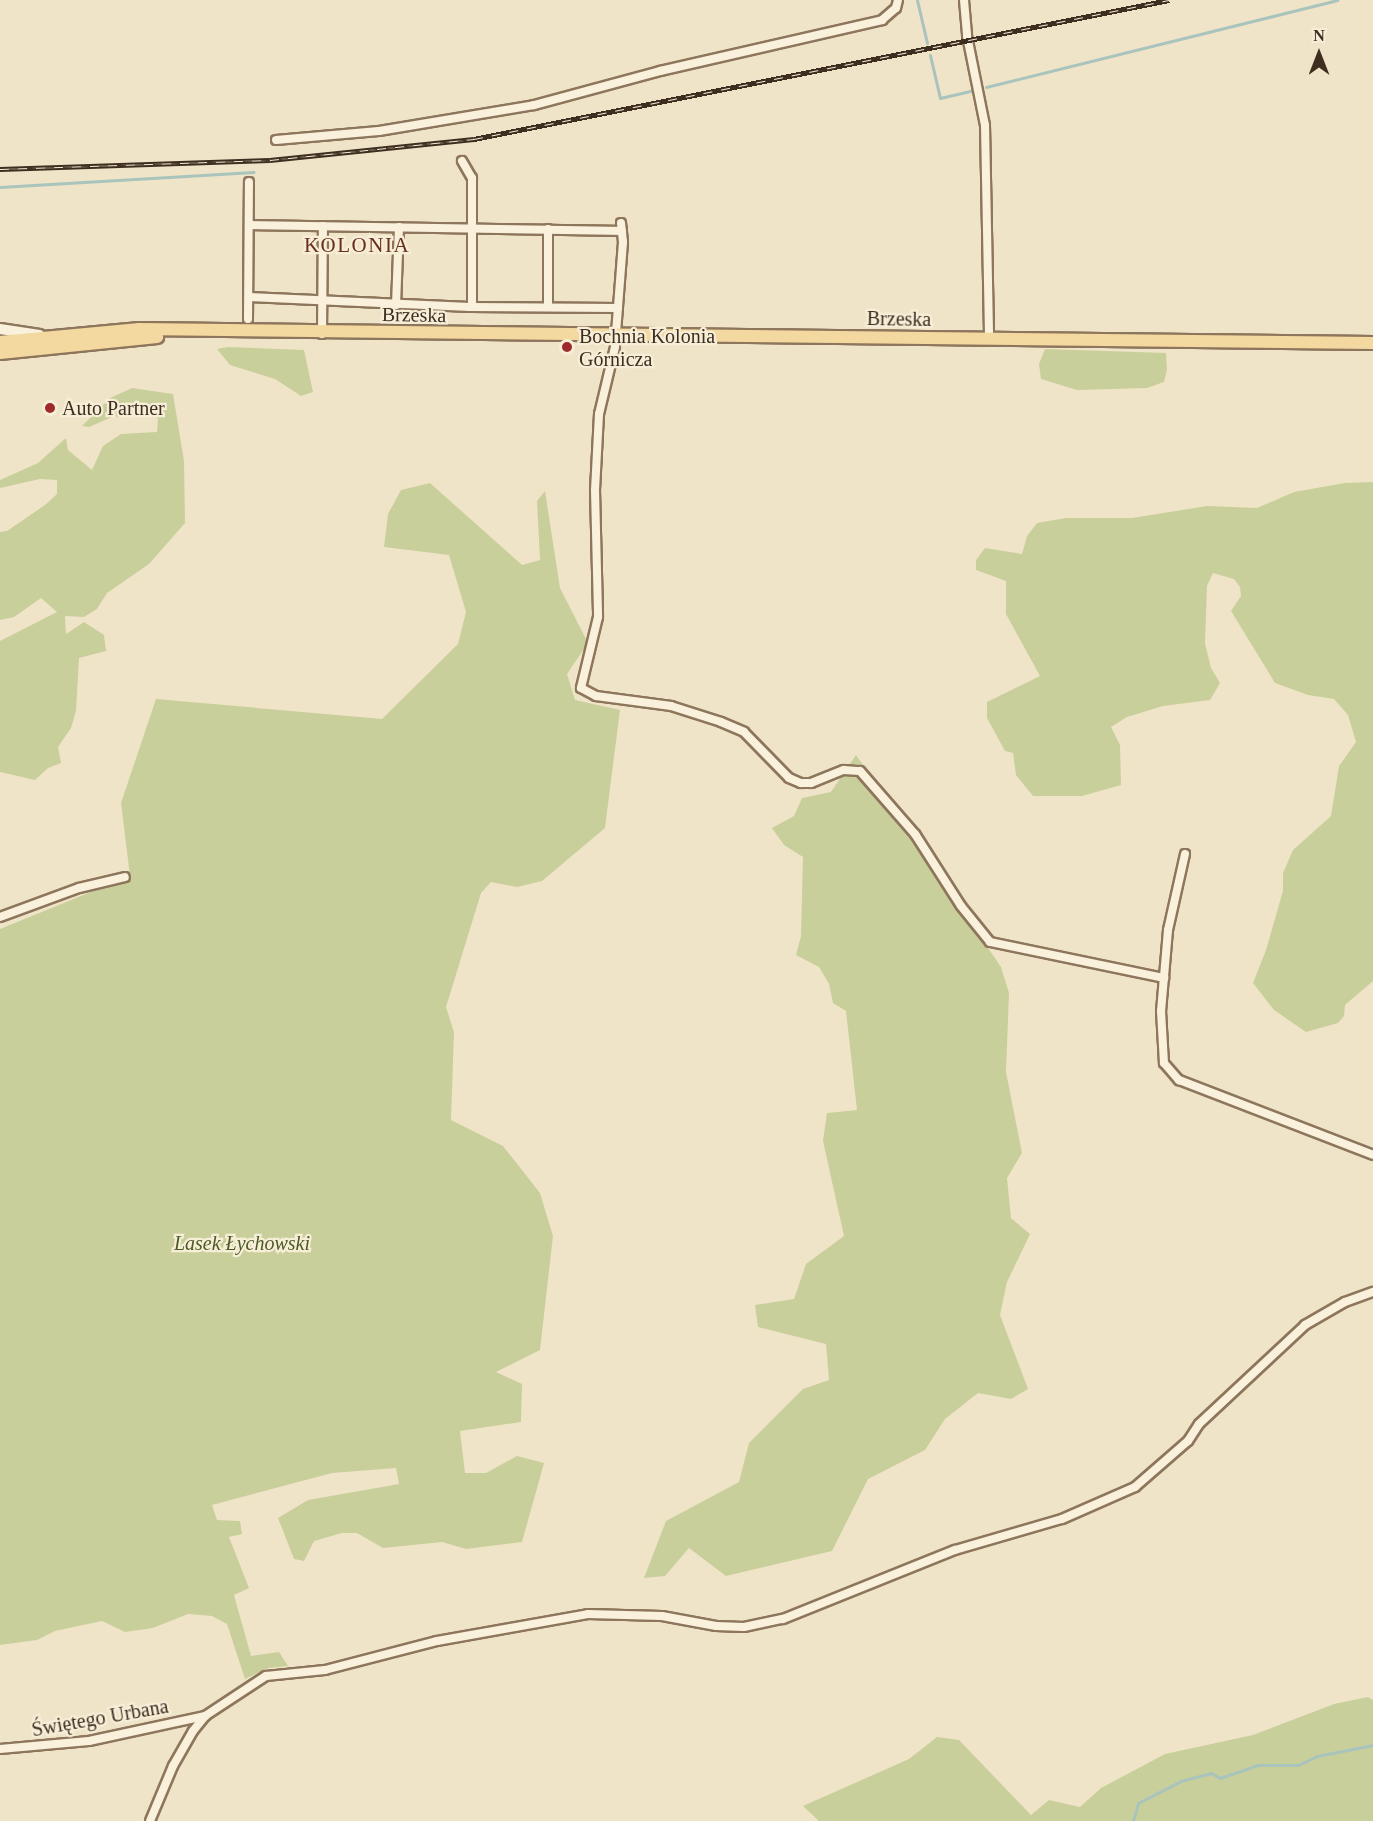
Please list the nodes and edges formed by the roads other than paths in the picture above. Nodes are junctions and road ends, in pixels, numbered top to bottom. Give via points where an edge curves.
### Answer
1 (898, 0) edge
2 (964, 0) edge
3 (276, 140) dead end
4 (462, 161) dead end
5 (249, 182) dead end
6 (249, 225) junction
7 (323, 226) junction
8 (399, 227) junction
9 (471, 228) junction
10 (548, 229) junction
11 (249, 297) junction
12 (322, 301) junction
13 (396, 304) junction
14 (471, 307) junction
15 (548, 307) junction
16 (618, 308) junction
17 (248, 319) dead end
18 (0, 329) edge
19 (212, 333) junction
20 (322, 334) junction
21 (47, 336) junction
22 (615, 336) junction
23 (990, 339) junction
24 (0, 342) edge
25 (1373, 343) edge
26 (0, 353) edge
27 (1185, 854) dead end
28 (125, 877) dead end
29 (0, 917) edge
30 (1164, 978) junction
31 (1373, 1155) edge
32 (1373, 1292) edge
33 (205, 1716) junction
34 (0, 1749) edge
35 (150, 1821) edge

1 - 3 street via 896,8 882,20 660,71 534,105 379,131
2 - 23 street via 985,124
4 - 9 street via 472,178
5 - 6 street
6 - 7 street
6 - 11 street
7 - 8 street
7 - 12 street
8 - 9 street
8 - 13 street
9 - 10 street
9 - 14 street
10 - 15 street
10 - 16 street via 621,227
11 - 12 street
11 - 17 street
12 - 13 street
12 - 20 street
13 - 14 street
14 - 15 street
15 - 16 street
16 - 22 street
18 - 21 main road, Brzeska
19 - 20 main road, Brzeska
19 - 21 main road, Brzeska via 139,329
19 - 26 main road, Brzeska
20 - 22 main road, Brzeska
21 - 24 main road, Brzeska
22 - 23 main road, Brzeska
22 - 30 street via 599,414 595,490 598,617 582,680 586,693 671,706 721,722 744,732 789,778 801,783 844,770 860,771 915,834 961,906 990,942
23 - 25 main road, Brzeska
27 - 30 street via 1168,930
28 - 29 street via 80,888
30 - 31 street via 1162,1055 1179,1080
32 - 33 street via 1345,1302 1305,1325 1207,1416 1188,1441 1149,1478 1062,1519 955,1550 783,1619 744,1627 641,1615 570,1616 437,1641 325,1670 266,1676
33 - 34 street, Świętego Urbana via 89,1741
33 - 35 street via 193,1731

